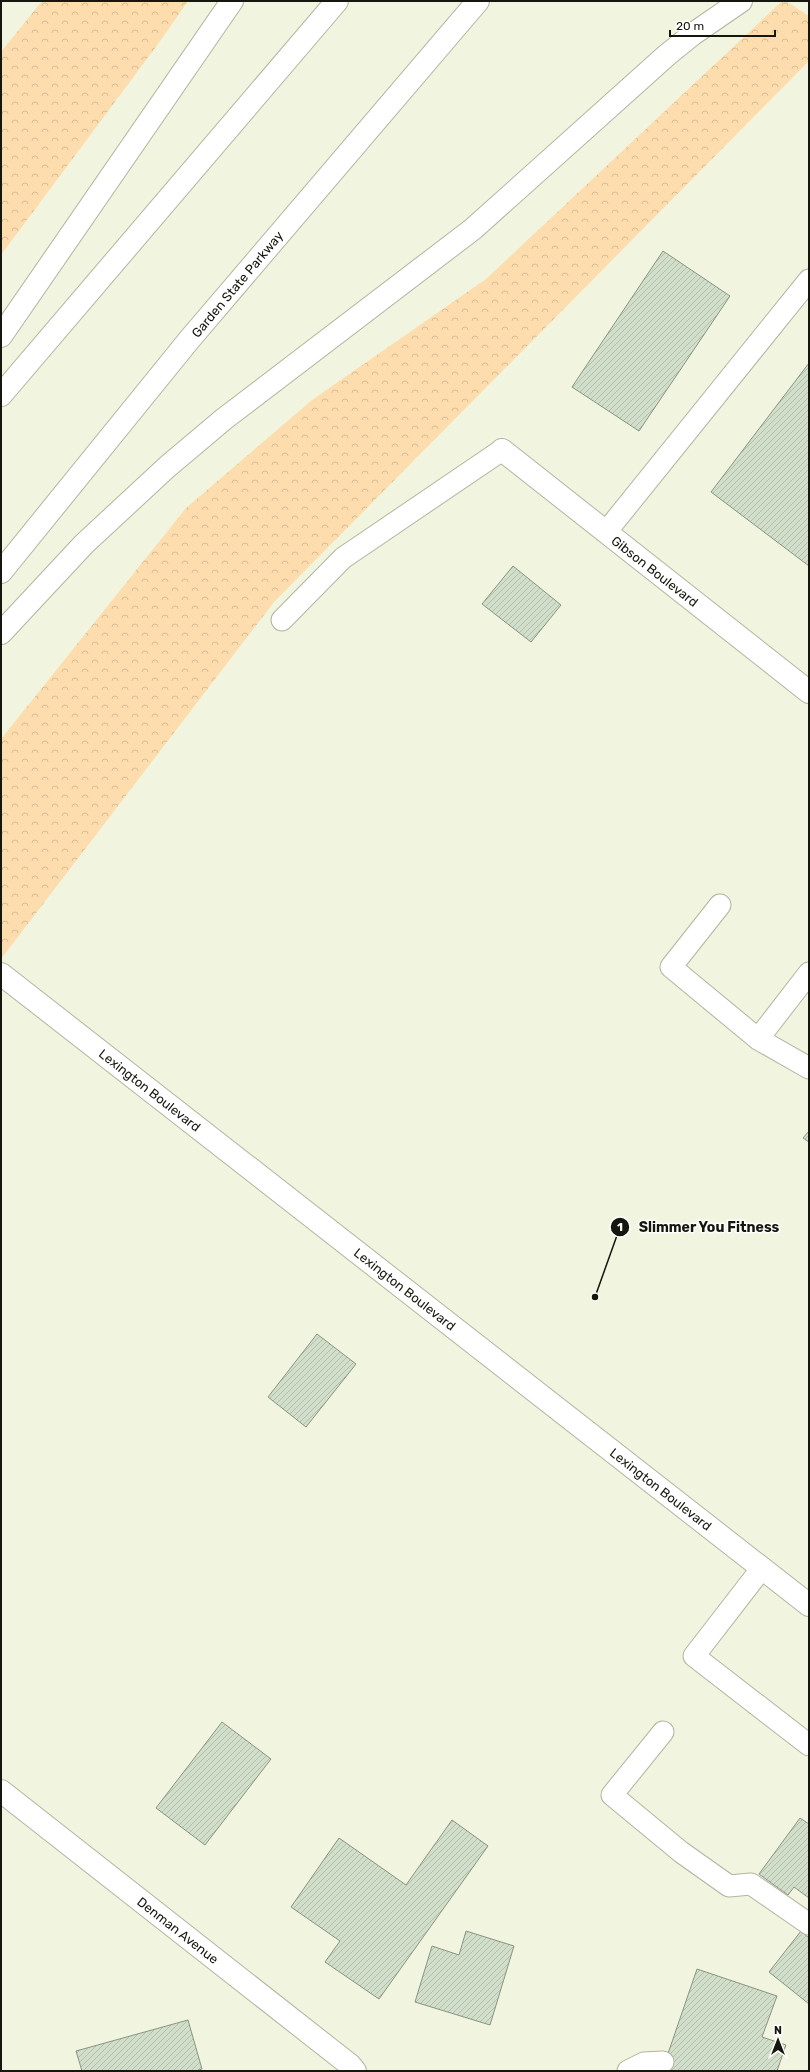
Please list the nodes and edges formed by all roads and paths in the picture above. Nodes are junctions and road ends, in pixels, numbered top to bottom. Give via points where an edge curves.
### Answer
1 (232, 1) edge
2 (337, 1) edge
3 (478, 1) edge
4 (715, 1) edge
5 (741, 1) edge
6 (633, 85) junction
7 (809, 280) edge
8 (1, 336) edge
9 (1, 395) edge
10 (502, 450) joint
11 (606, 532) junction
12 (1, 572) edge
13 (282, 620) dead end
14 (1, 633) edge
15 (809, 692) edge
16 (720, 905) dead end
17 (809, 973) edge
18 (1, 974) edge
19 (758, 1039) junction
20 (809, 1068) edge
21 (762, 1568) junction
22 (809, 1605) edge
23 (662, 1732) dead end
24 (809, 1745) edge
25 (1, 1791) edge
26 (809, 1924) edge
27 (663, 2062) dead end
28 (355, 2071) edge
29 (628, 2071) edge

1 - 8 main road
2 - 9 main road
3 - 12 main road, Garden State Parkway via 189,340
4 - 6 main road
5 - 6 main road via 693,34
6 - 14 main road via 473,229 230,415 167,467 84,544
7 - 11 lane
10 - 11 main road, Gibson Boulevard
10 - 13 lane via 343,558
11 - 15 main road, Gibson Boulevard
16 - 19 lane via 671,967
17 - 19 lane
18 - 21 main road, Lexington Boulevard
19 - 20 lane
21 - 22 main road, Lexington Boulevard
21 - 24 lane via 694,1656
23 - 26 lane via 612,1795 681,1852 729,1886 751,1884
25 - 28 main road, Denman Avenue
27 - 29 lane via 644,2064

